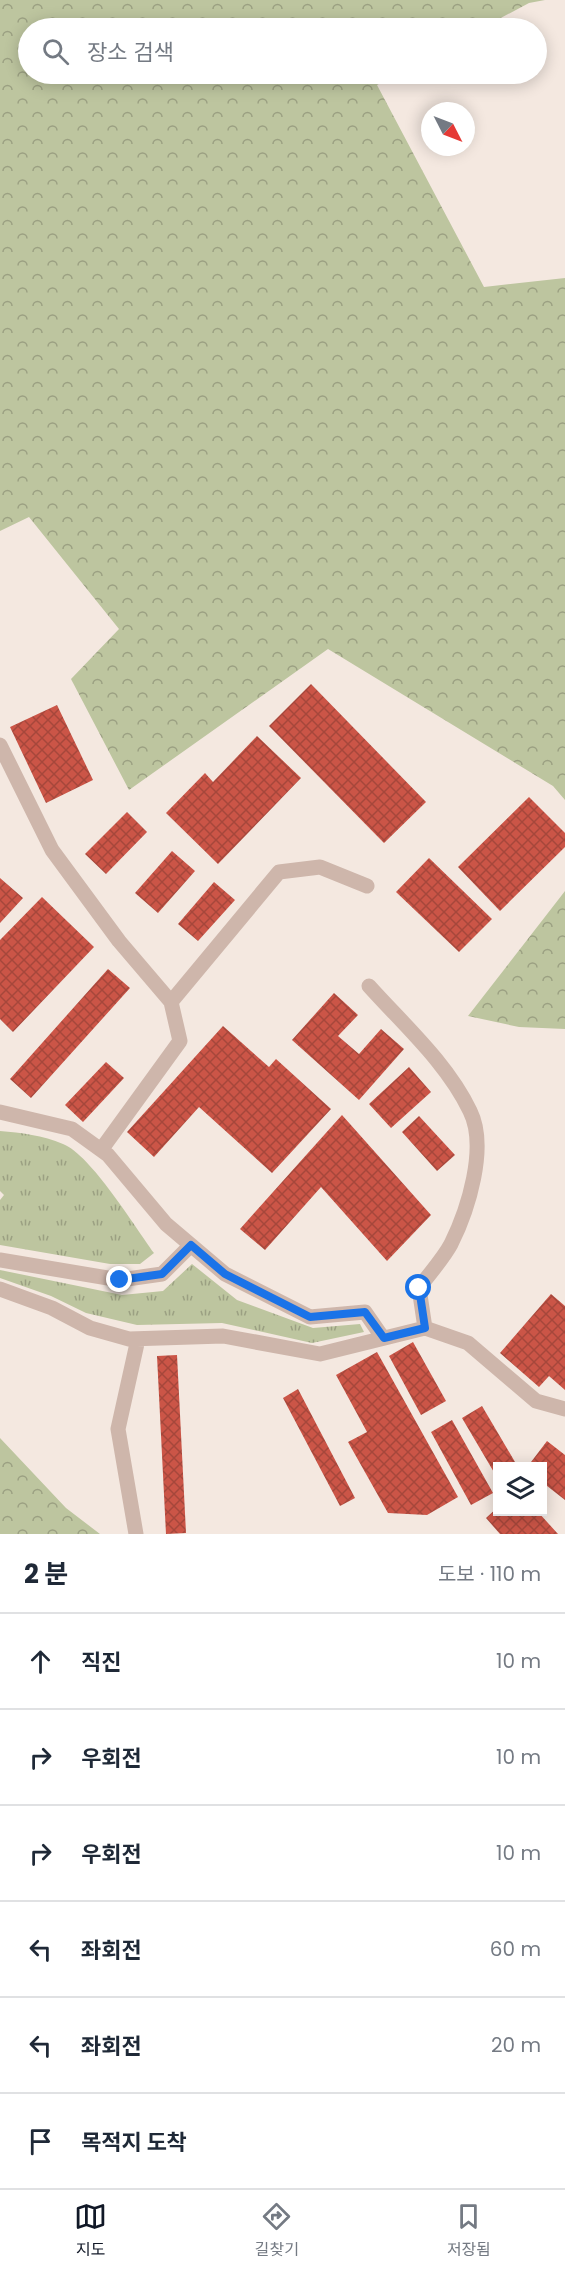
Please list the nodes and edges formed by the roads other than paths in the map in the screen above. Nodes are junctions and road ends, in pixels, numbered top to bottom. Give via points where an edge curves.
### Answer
1 (0, 745) edge
2 (367, 886) dead end
3 (369, 986) dead end
4 (171, 1002) junction
5 (0, 1112) edge
6 (101, 1150) junction
7 (191, 1245) junction
8 (0, 1260) edge
9 (0, 1289) edge
10 (425, 1328) junction
11 (384, 1338) junction
12 (138, 1339) junction
13 (565, 1409) edge
14 (136, 1534) edge

1 - 4 street via 52,850 119,941
2 - 4 street via 320,867 279,872
3 - 10 street via 442,1067 471,1112 478,1141 471,1195 451,1245 419,1288
4 - 6 street via 180,1041
5 - 6 street via 72,1129
6 - 7 street via 166,1224
7 - 8 street via 162,1274 120,1280
7 - 11 street via 225,1274 310,1317 365,1312
9 - 12 street via 52,1308 90,1328
10 - 11 street
10 - 13 street via 468,1343 536,1401
11 - 12 street via 320,1354 223,1336
12 - 14 street via 118,1429

